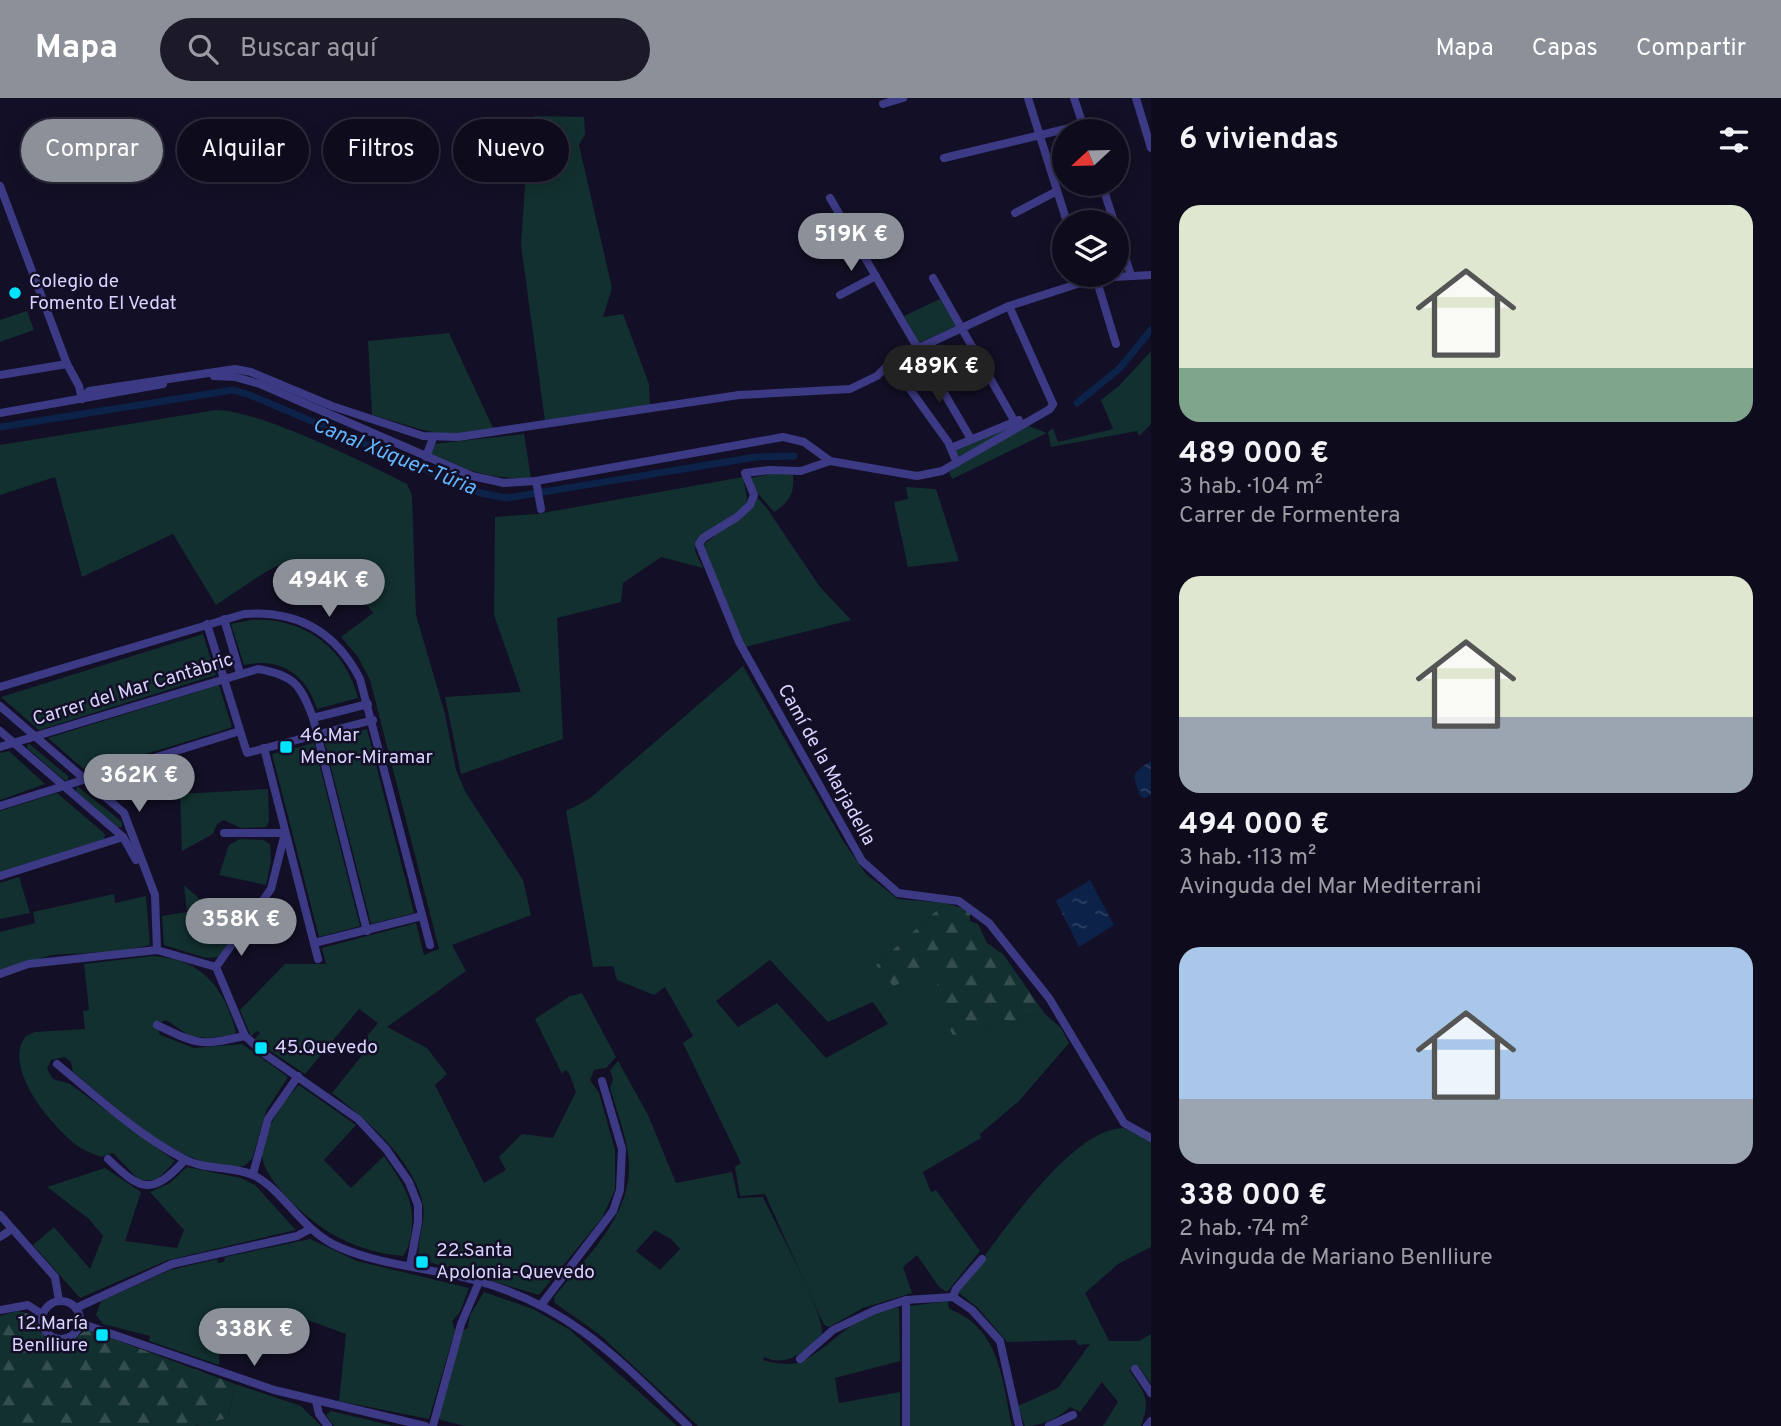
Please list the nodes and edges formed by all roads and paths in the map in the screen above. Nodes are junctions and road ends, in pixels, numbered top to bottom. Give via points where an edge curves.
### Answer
1 (903, 98) edge
2 (1028, 98) edge
3 (1074, 98) edge
4 (1136, 98) edge
5 (883, 104) dead end
6 (1081, 119) edge
7 (1149, 132) edge
8 (1052, 133) edge
9 (1040, 135) junction
10 (1151, 148) edge
11 (944, 158) dead end
12 (1052, 172) edge
13 (0, 186) edge
14 (1052, 194) edge
15 (830, 198) dead end
16 (1015, 213) dead end
17 (1129, 269) edge
18 (1131, 275) joint
19 (1151, 275) edge
20 (876, 276) junction
21 (933, 278) dead end
22 (1059, 287) edge
23 (1099, 287) edge
24 (840, 295) dead end
25 (1009, 306) junction
26 (961, 328) junction
27 (1116, 344) dead end
28 (916, 349) junction
29 (891, 363) junction
30 (67, 364) junction
31 (0, 375) edge
32 (79, 386) junction
33 (89, 391) junction
34 (82, 399) junction
35 (1053, 404) junction
36 (322, 406) junction
37 (0, 413) edge
38 (1015, 422) junction
39 (433, 438) junction
40 (971, 439) junction
41 (951, 448) junction
42 (426, 457) junction
43 (830, 461) junction
44 (957, 463) junction
45 (536, 481) junction
46 (540, 508) dead end
47 (224, 619) junction
48 (207, 624) junction
49 (240, 673) junction
50 (224, 678) junction
51 (0, 687) edge
52 (368, 704) junction
53 (0, 706) edge
54 (313, 718) junction
55 (373, 720) junction
56 (0, 731) edge
57 (240, 731) junction
58 (317, 734) junction
59 (34, 737) junction
60 (13, 743) junction
61 (0, 747) edge
62 (264, 748) junction
63 (83, 780) junction
64 (64, 786) junction
65 (0, 806) edge
66 (224, 833) dead end
67 (285, 833) junction
68 (122, 836) junction
69 (0, 876) edge
70 (148, 881) junction
71 (422, 916) junction
72 (367, 931) junction
73 (314, 943) junction
74 (430, 945) dead end
75 (158, 950) junction
76 (318, 959) dead end
77 (216, 967) junction
78 (0, 974) edge
79 (158, 1025) dead end
80 (245, 1036) junction
81 (57, 1065) dead end
82 (298, 1076) junction
83 (602, 1081) dead end
84 (1151, 1138) edge
85 (108, 1159) dead end
86 (185, 1160) junction
87 (253, 1174) junction
88 (0, 1214) edge
89 (12, 1229) junction
90 (310, 1229) junction
91 (0, 1237) edge
92 (982, 1259) dead end
93 (410, 1266) junction
94 (479, 1282) junction
95 (953, 1297) junction
96 (906, 1300) junction
97 (59, 1301) junction
98 (541, 1305) junction
99 (76, 1308) junction
100 (0, 1310) edge
101 (43, 1314) junction
102 (80, 1322) junction
103 (800, 1359) dead end
104 (1135, 1369) dead end
105 (1151, 1393) edge
106 (316, 1401) junction
107 (1073, 1415) dead end
108 (1151, 1421) edge
109 (328, 1426) edge
110 (425, 1426) edge
111 (433, 1426) edge
112 (688, 1426) edge
113 (906, 1426) edge
114 (1019, 1426) edge
115 (1049, 1426) edge
116 (1147, 1426) edge

1 - 5 street
2 - 9 street
3 - 6 street
4 - 7 street
7 - 10 street
8 - 9 street
9 - 11 street
9 - 12 street
13 - 30 street
14 - 16 street
15 - 20 street
17 - 18 street
18 - 19 street
20 - 24 street
20 - 28 street
21 - 26 street
22 - 25 street
23 - 27 street
25 - 26 street
25 - 35 street
26 - 28 street
26 - 38 street
28 - 29 street
28 - 40 street
29 - 39 street via 850,389 739,394 523,429
29 - 41 street
30 - 31 street
30 - 32 street
32 - 33 street
32 - 34 street
33 - 34 street
33 - 36 street via 235,369 262,376
34 - 36 street via 216,376 260,383
34 - 37 street
35 - 38 street
35 - 44 street
36 - 39 street
36 - 42 street
38 - 40 street
39 - 42 street
40 - 41 street
41 - 44 street
42 - 45 street via 489,481
43 - 44 street via 917,476
43 - 45 street via 804,442 783,437
43 - 84 street, Camí de la Marjadella via 801,471 746,473 754,495 750,505 703,538 700,552 739,642 848,841 873,873 906,897 959,901 989,923 1049,998 1124,1123
45 - 46 street
47 - 48 street
47 - 49 street
47 - 52 street via 277,614 308,623 331,638 351,661
48 - 50 street
48 - 51 street
49 - 50 street, Carrer del Mar Cantàbric
49 - 54 street, Carrer del Mar Cantàbric via 258,669 294,681
50 - 57 street
50 - 59 street, Carrer del Mar Cantàbric
52 - 54 street
52 - 55 street
53 - 59 street
54 - 58 street, Carrer del Mar Cantàbric
55 - 58 street
55 - 71 street
56 - 60 street
57 - 62 street via 247,753
57 - 63 street
58 - 62 street
58 - 72 street, Carrer del Mar Cantàbric
59 - 60 street, Carrer del Mar Cantàbric
59 - 63 street
60 - 61 street, Carrer del Mar Cantàbric
60 - 64 street
62 - 67 street
63 - 64 street
63 - 70 street via 124,813
64 - 65 street
64 - 68 street
66 - 67 street
67 - 73 street
67 - 77 street via 271,889
68 - 69 street
68 - 70 street
70 - 75 street via 155,895
71 - 72 street
71 - 74 street
72 - 73 street
73 - 76 street
75 - 77 street
75 - 78 street via 29,964
77 - 80 street
79 - 80 street via 193,1043
80 - 82 street
81 - 86 street
82 - 87 street via 268,1119
82 - 93 street via 358,1119 409,1182 418,1205
83 - 98 street via 622,1149 620,1190 613,1212
85 - 86 street via 130,1180 147,1186 162,1182
86 - 87 street
87 - 90 street
88 - 89 street
89 - 91 street
89 - 97 street via 55,1277
90 - 93 street via 340,1247
90 - 99 street via 297,1236 172,1264
92 - 95 street
93 - 94 street
94 - 98 street
94 - 111 street via 461,1324
95 - 96 street
95 - 114 street via 1000,1341
96 - 103 street via 848,1321
96 - 113 street
97 - 99 street
97 - 101 street
98 - 112 street via 592,1337
99 - 102 street
100 - 101 street via 28,1305
101 - 102 street via 46,1332 57,1339 69,1338
102 - 106 street via 248,1382
104 - 105 street
106 - 109 street
106 - 110 street
107 - 115 street
108 - 116 street

